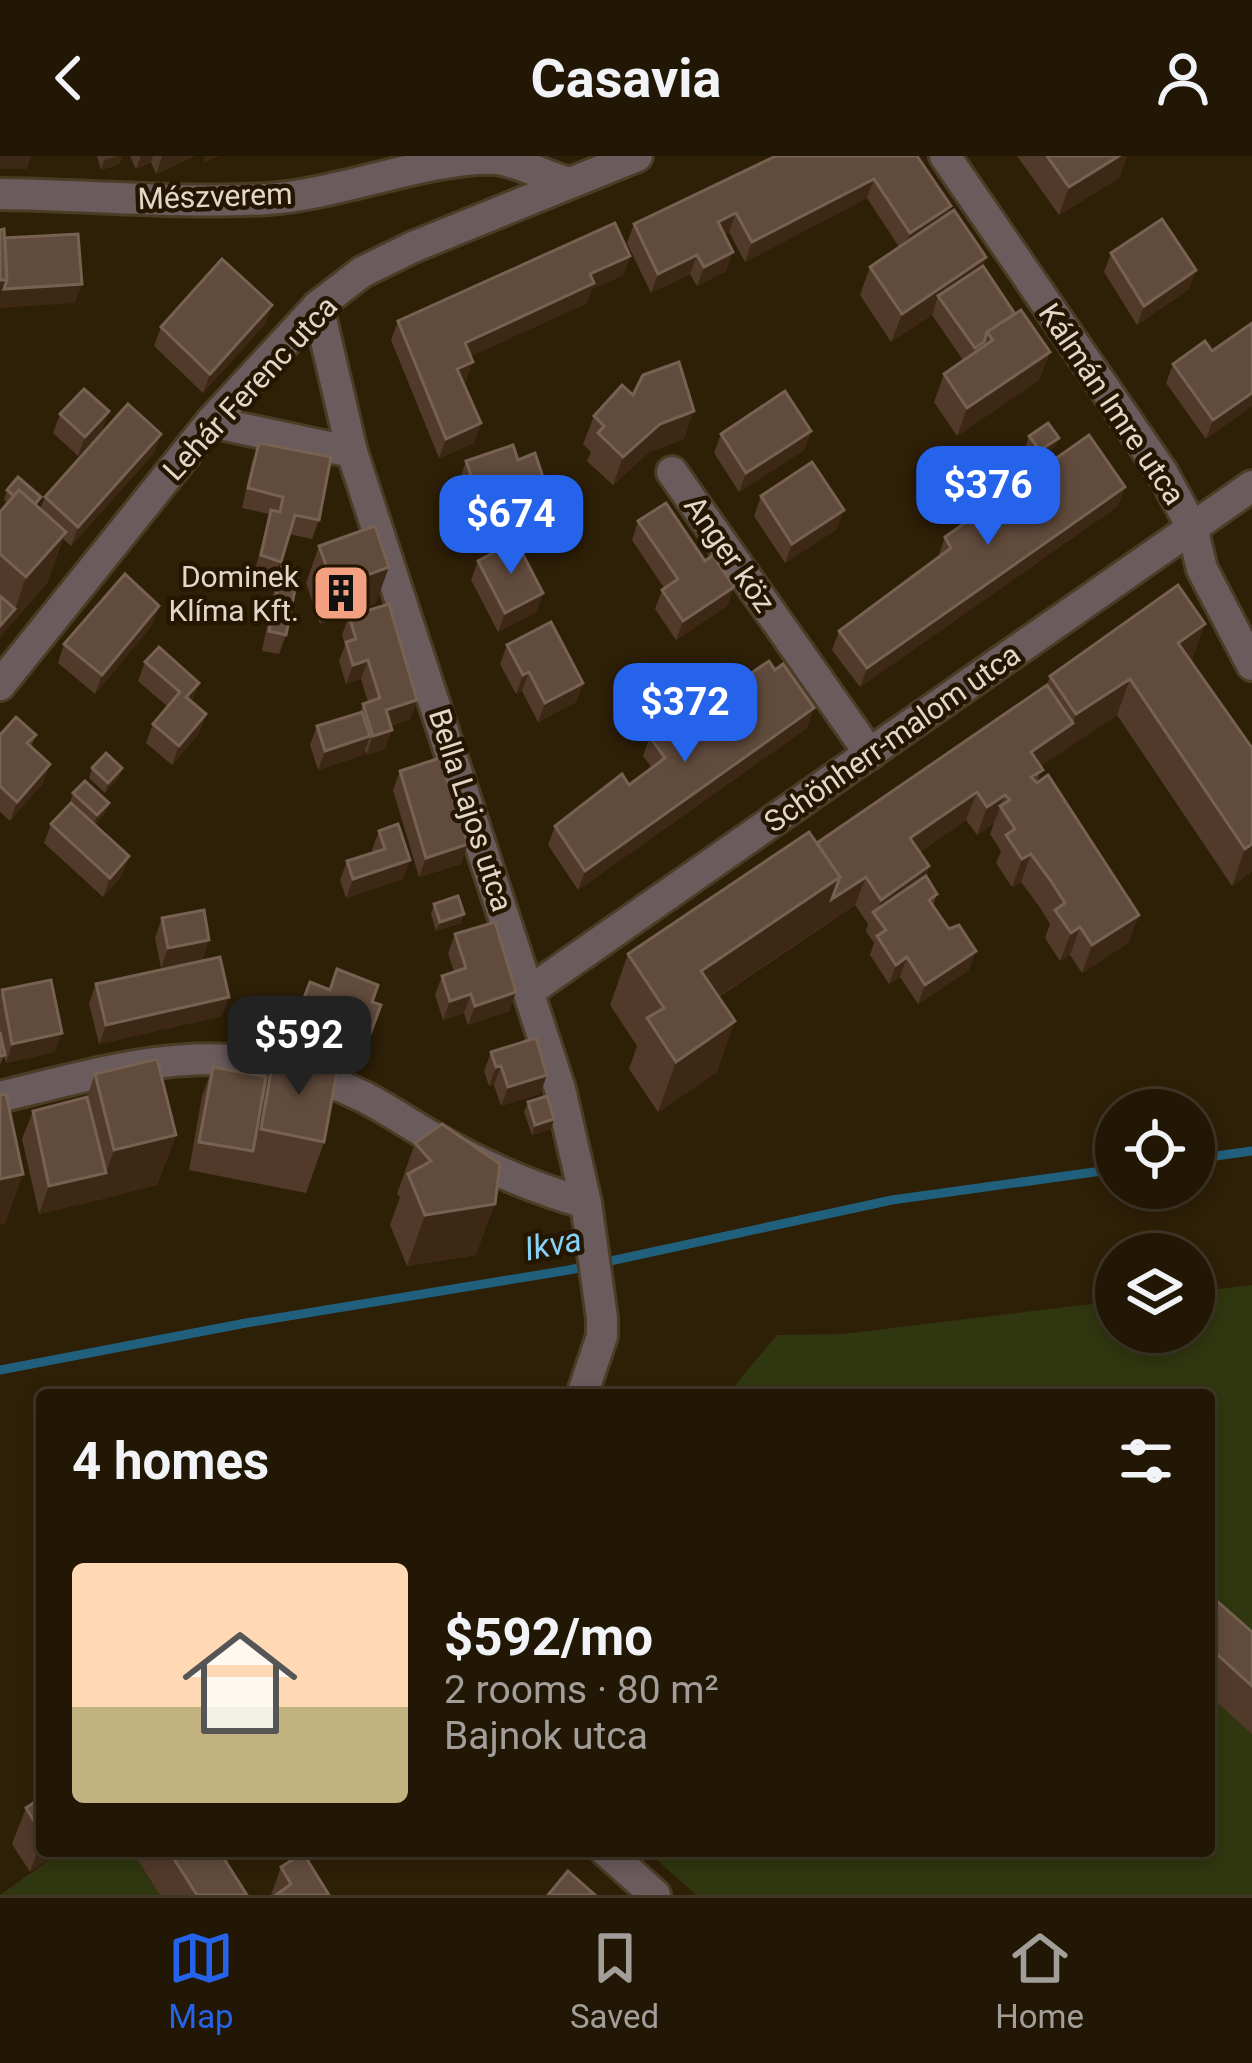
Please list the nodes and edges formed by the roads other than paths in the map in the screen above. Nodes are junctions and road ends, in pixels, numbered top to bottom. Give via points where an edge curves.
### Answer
1 (637, 156) edge
2 (945, 156) edge
3 (566, 182) junction
4 (0, 194) edge
5 (318, 306) junction
6 (212, 422) junction
7 (352, 452) junction
8 (672, 472) dead end
9 (1252, 485) edge
10 (1192, 527) junction
11 (1252, 665) edge
12 (0, 685) edge
13 (870, 754) junction
14 (531, 990) junction
15 (0, 1096) edge
16 (589, 1218) junction
17 (584, 1389) edge
18 (613, 1857) edge
19 (655, 1895) edge

1 - 3 street, Lehár Ferenc utca
2 - 10 street, Kálmán Imre utca
3 - 4 street, Mészverem via 496,159 272,199
3 - 5 street, Lehár Ferenc utca via 362,272
5 - 6 street, Lehár Ferenc utca
5 - 7 street, Bella Lajos utca
6 - 7 street
6 - 12 street, Lehár Ferenc utca
7 - 14 street, Bella Lajos utca
8 - 13 street, Anger köz
9 - 10 street, Schönherr-malom utca
10 - 11 street, Kálmán Imre utca via 1202,569
10 - 13 street, Schönherr-malom utca
13 - 14 street, Schönherr-malom utca
14 - 16 street, Bella Lajos utca
15 - 16 street via 131,1065 232,1058 346,1089
16 - 17 street, Bella Lajos utca via 602,1336
18 - 19 street

